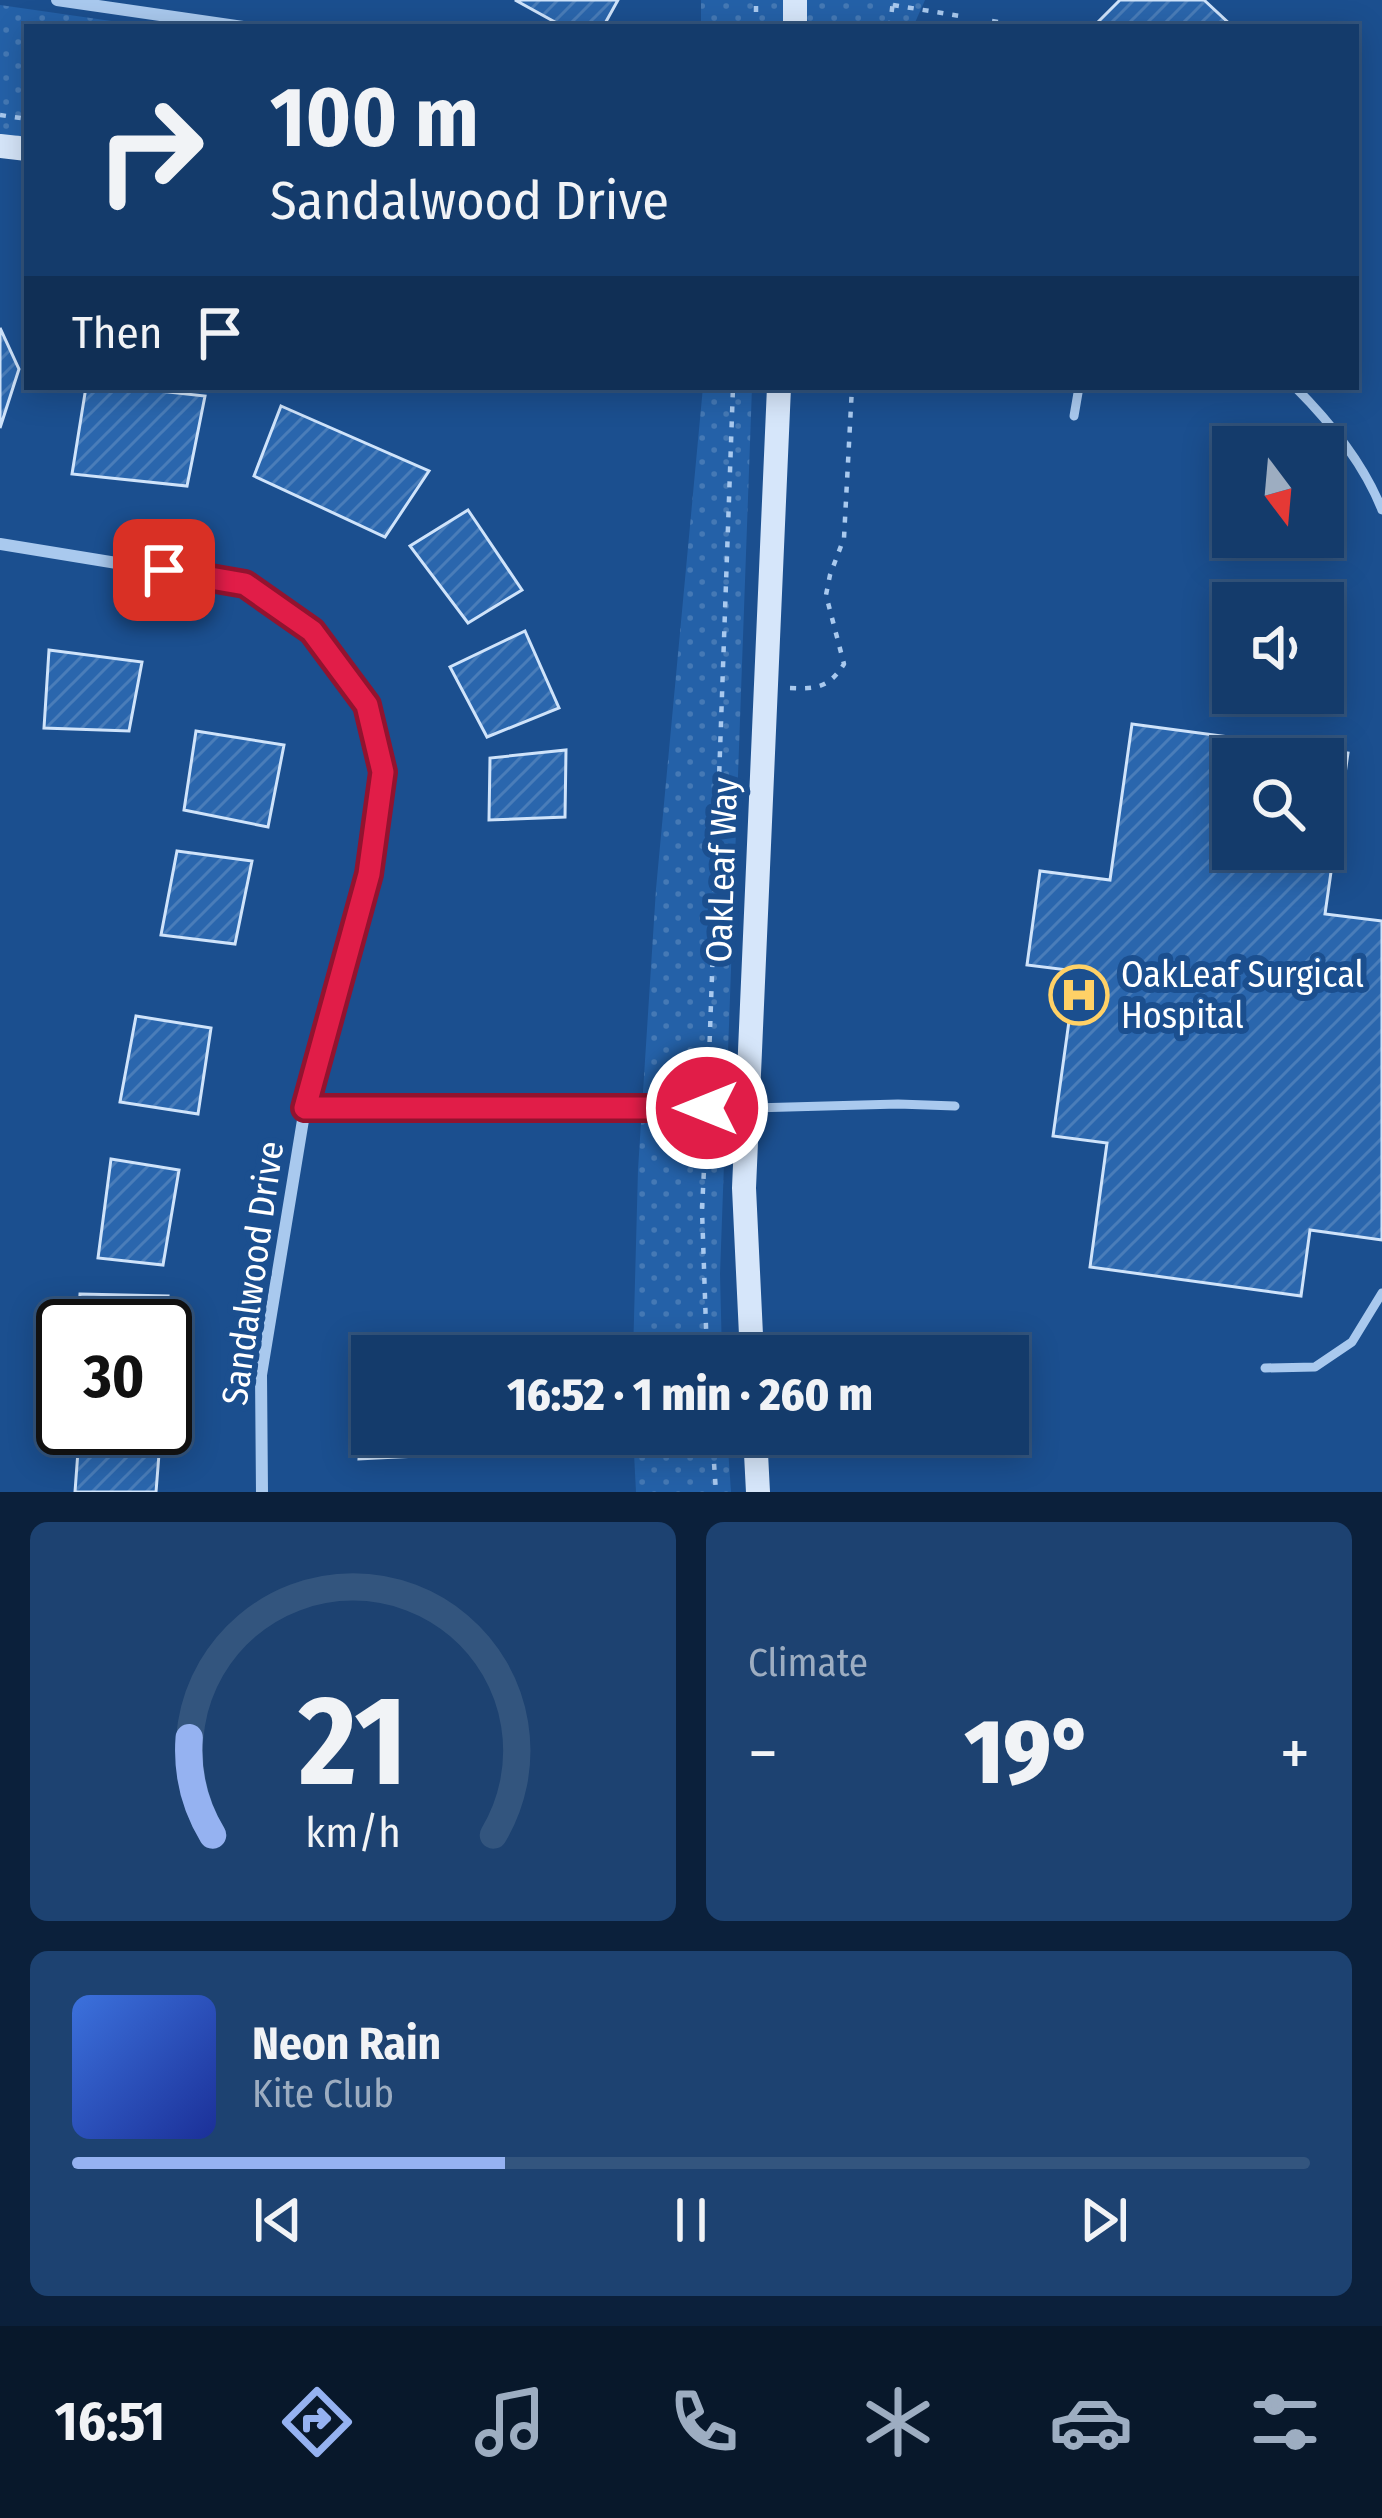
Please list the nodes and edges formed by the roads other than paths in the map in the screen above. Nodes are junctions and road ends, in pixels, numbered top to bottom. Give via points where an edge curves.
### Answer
1 (57, 0) edge
2 (222, 24) edge
3 (779, 390) edge
4 (1078, 390) edge
5 (1298, 390) edge
6 (1074, 416) dead end
7 (1382, 510) edge
8 (0, 544) edge
9 (955, 1106) dead end
10 (305, 1108) junction
11 (748, 1108) junction
12 (1382, 1293) edge
13 (751, 1335) edge
14 (1265, 1368) dead end
15 (756, 1455) edge
16 (262, 1492) edge
17 (758, 1492) edge

1 - 2 street
3 - 11 street, OakLeaf Way
4 - 6 lane
5 - 7 lane via 1371,482
8 - 10 street, Sandalwood Drive via 245,584 312,631 367,705 383,772 369,874
9 - 11 lane
10 - 11 street
10 - 16 street, Sandalwood Drive via 261,1375
11 - 13 street, OakLeaf Way
12 - 14 lane via 1352,1342 1315,1367
15 - 17 street

